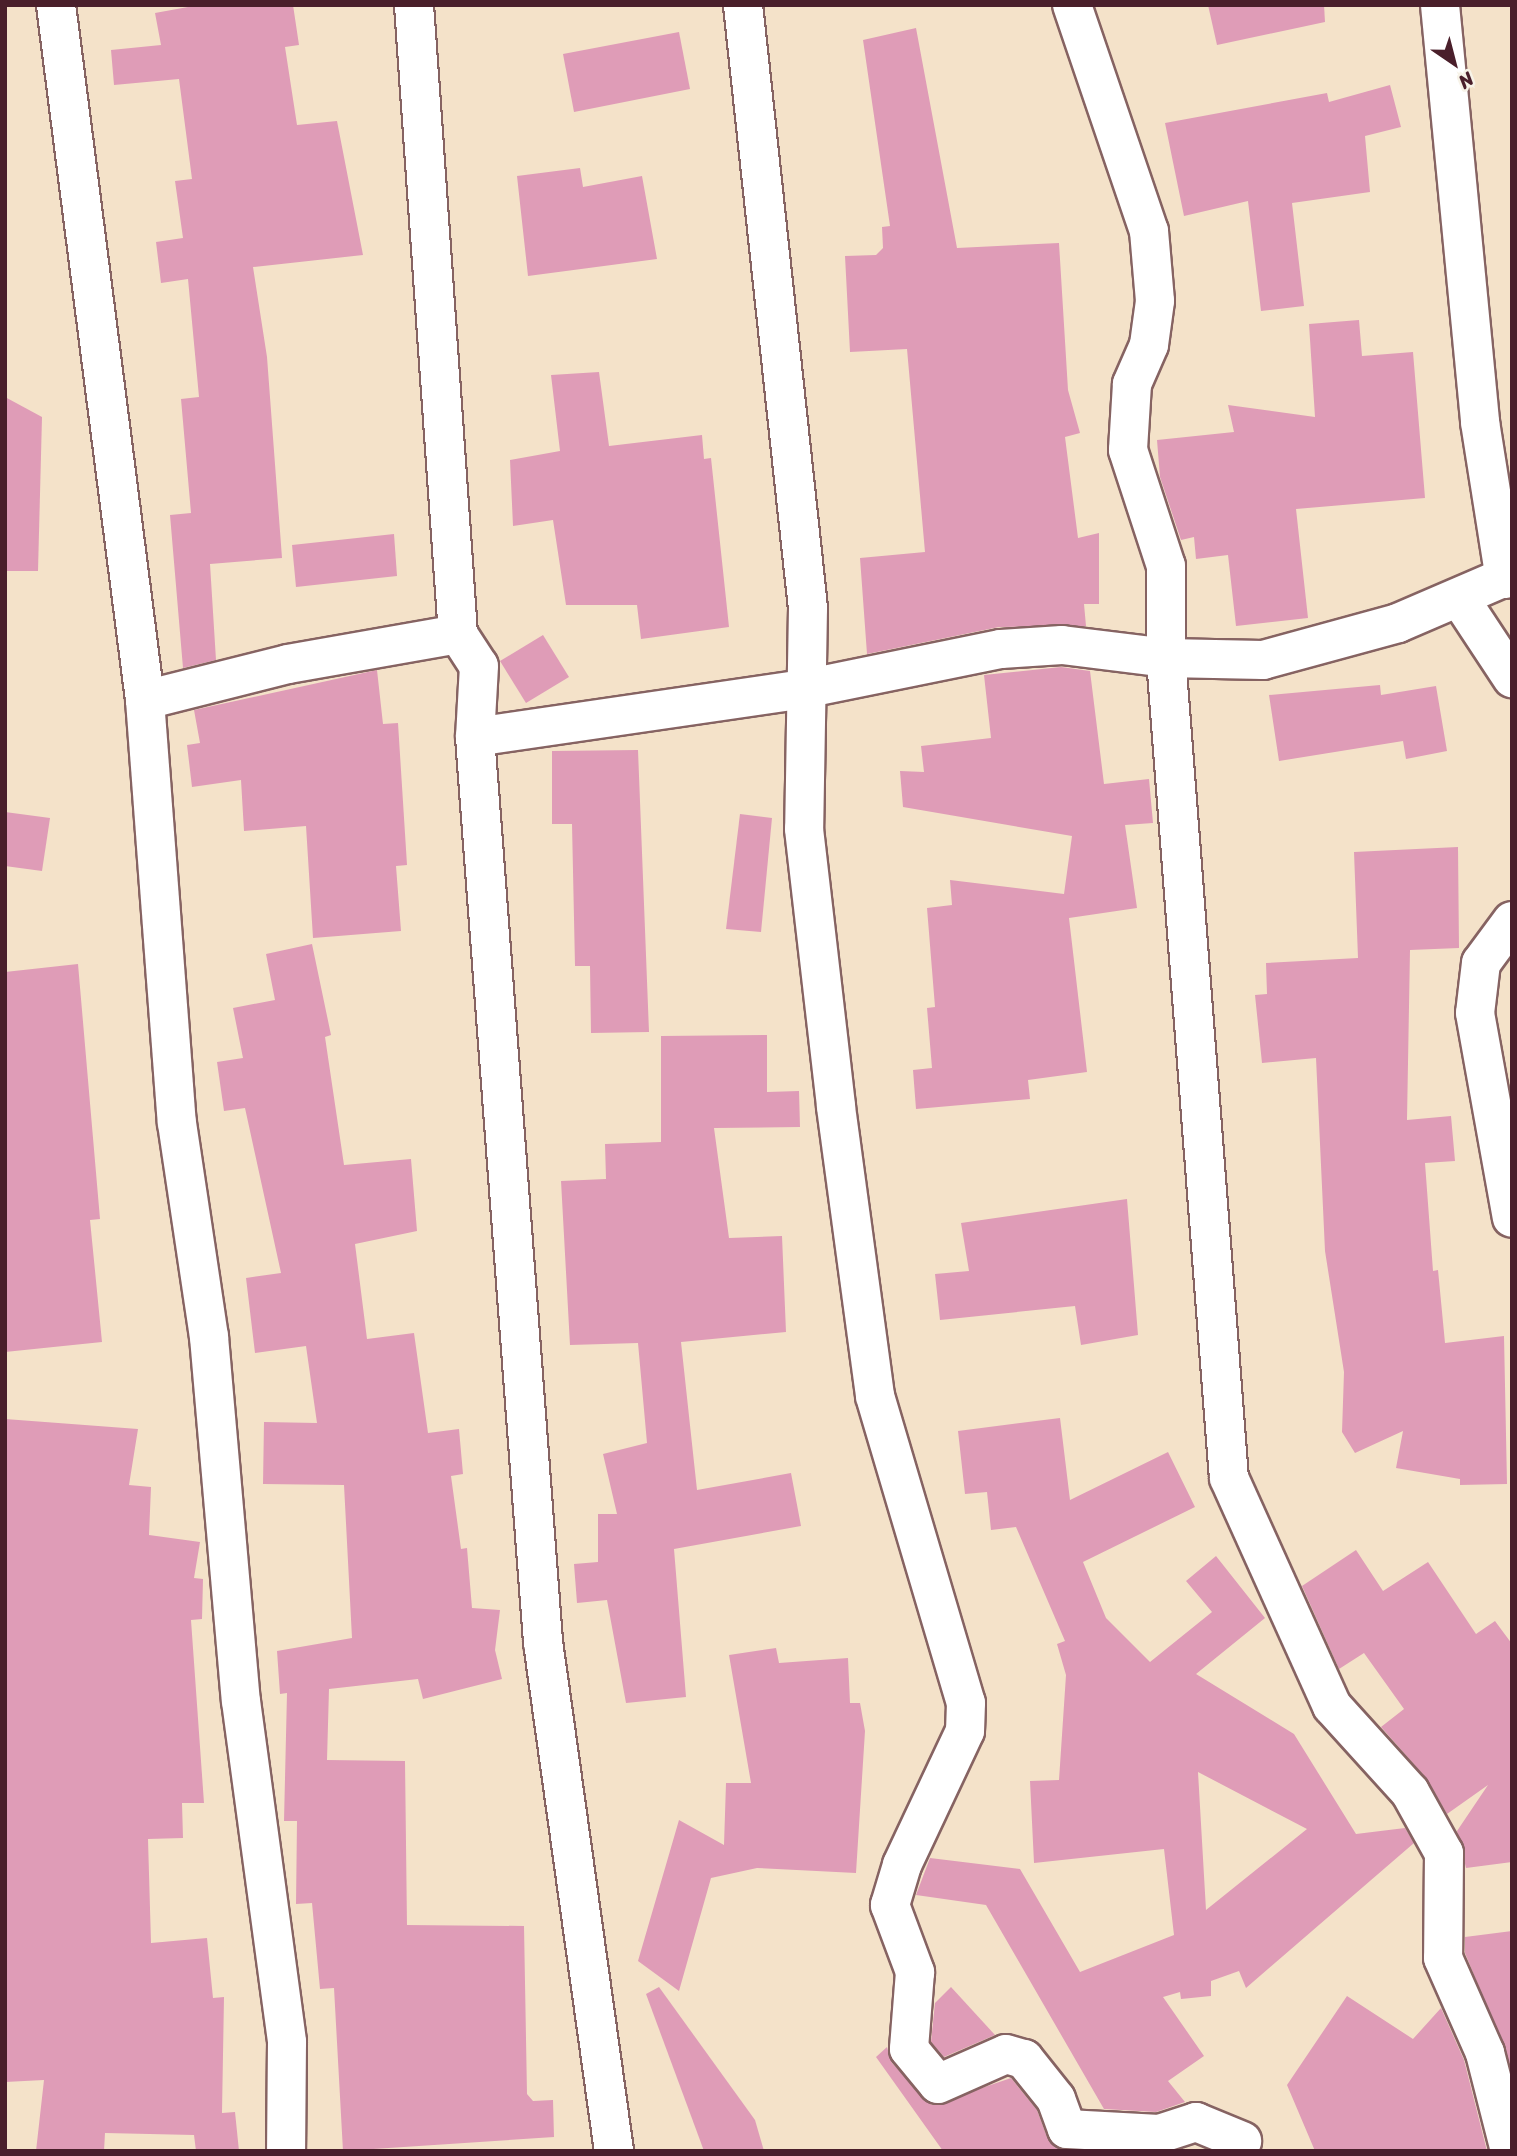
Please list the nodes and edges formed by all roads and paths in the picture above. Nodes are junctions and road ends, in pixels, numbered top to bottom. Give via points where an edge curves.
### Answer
1 (56, 5) edge
2 (414, 5) edge
3 (743, 5) edge
4 (1072, 5) edge
5 (1440, 5) edge
6 (1508, 576) edge
7 (1460, 599) junction
8 (458, 634) junction
9 (1166, 658) junction
10 (1512, 678) edge
11 (804, 689) junction
12 (145, 700) junction
13 (475, 737) junction
14 (1512, 921) edge
15 (1512, 1218) edge
16 (1242, 2141) dead end
17 (286, 2151) edge
18 (614, 2151) edge
19 (1510, 2151) edge

1 - 12 street
2 - 8 street
3 - 11 street via 808,608
4 - 9 street via 1149,231 1154,301 1149,345 1126,415 1138,494 1167,566
5 - 6 street via 1480,422
6 - 7 street
7 - 9 street via 1263,660
7 - 10 street
8 - 12 street via 288,664
8 - 13 street via 479,666
9 - 11 street via 1062,645 1001,649
9 - 19 street via 1229,1478 1332,1706 1410,1792 1444,1853 1443,1958 1485,2053
11 - 13 street
11 - 16 street via 804,829 875,1396 966,1703 965,1731 902,1865 890,1905 915,1972 909,2049 938,2084 1006,2054 1024,2059 1056,2099 1067,2129 1159,2134 1196,2122
12 - 17 street via 177,1123 209,1337 242,1701 287,2042
13 - 18 street via 543,1642
14 - 15 street via 1481,963 1475,1013

